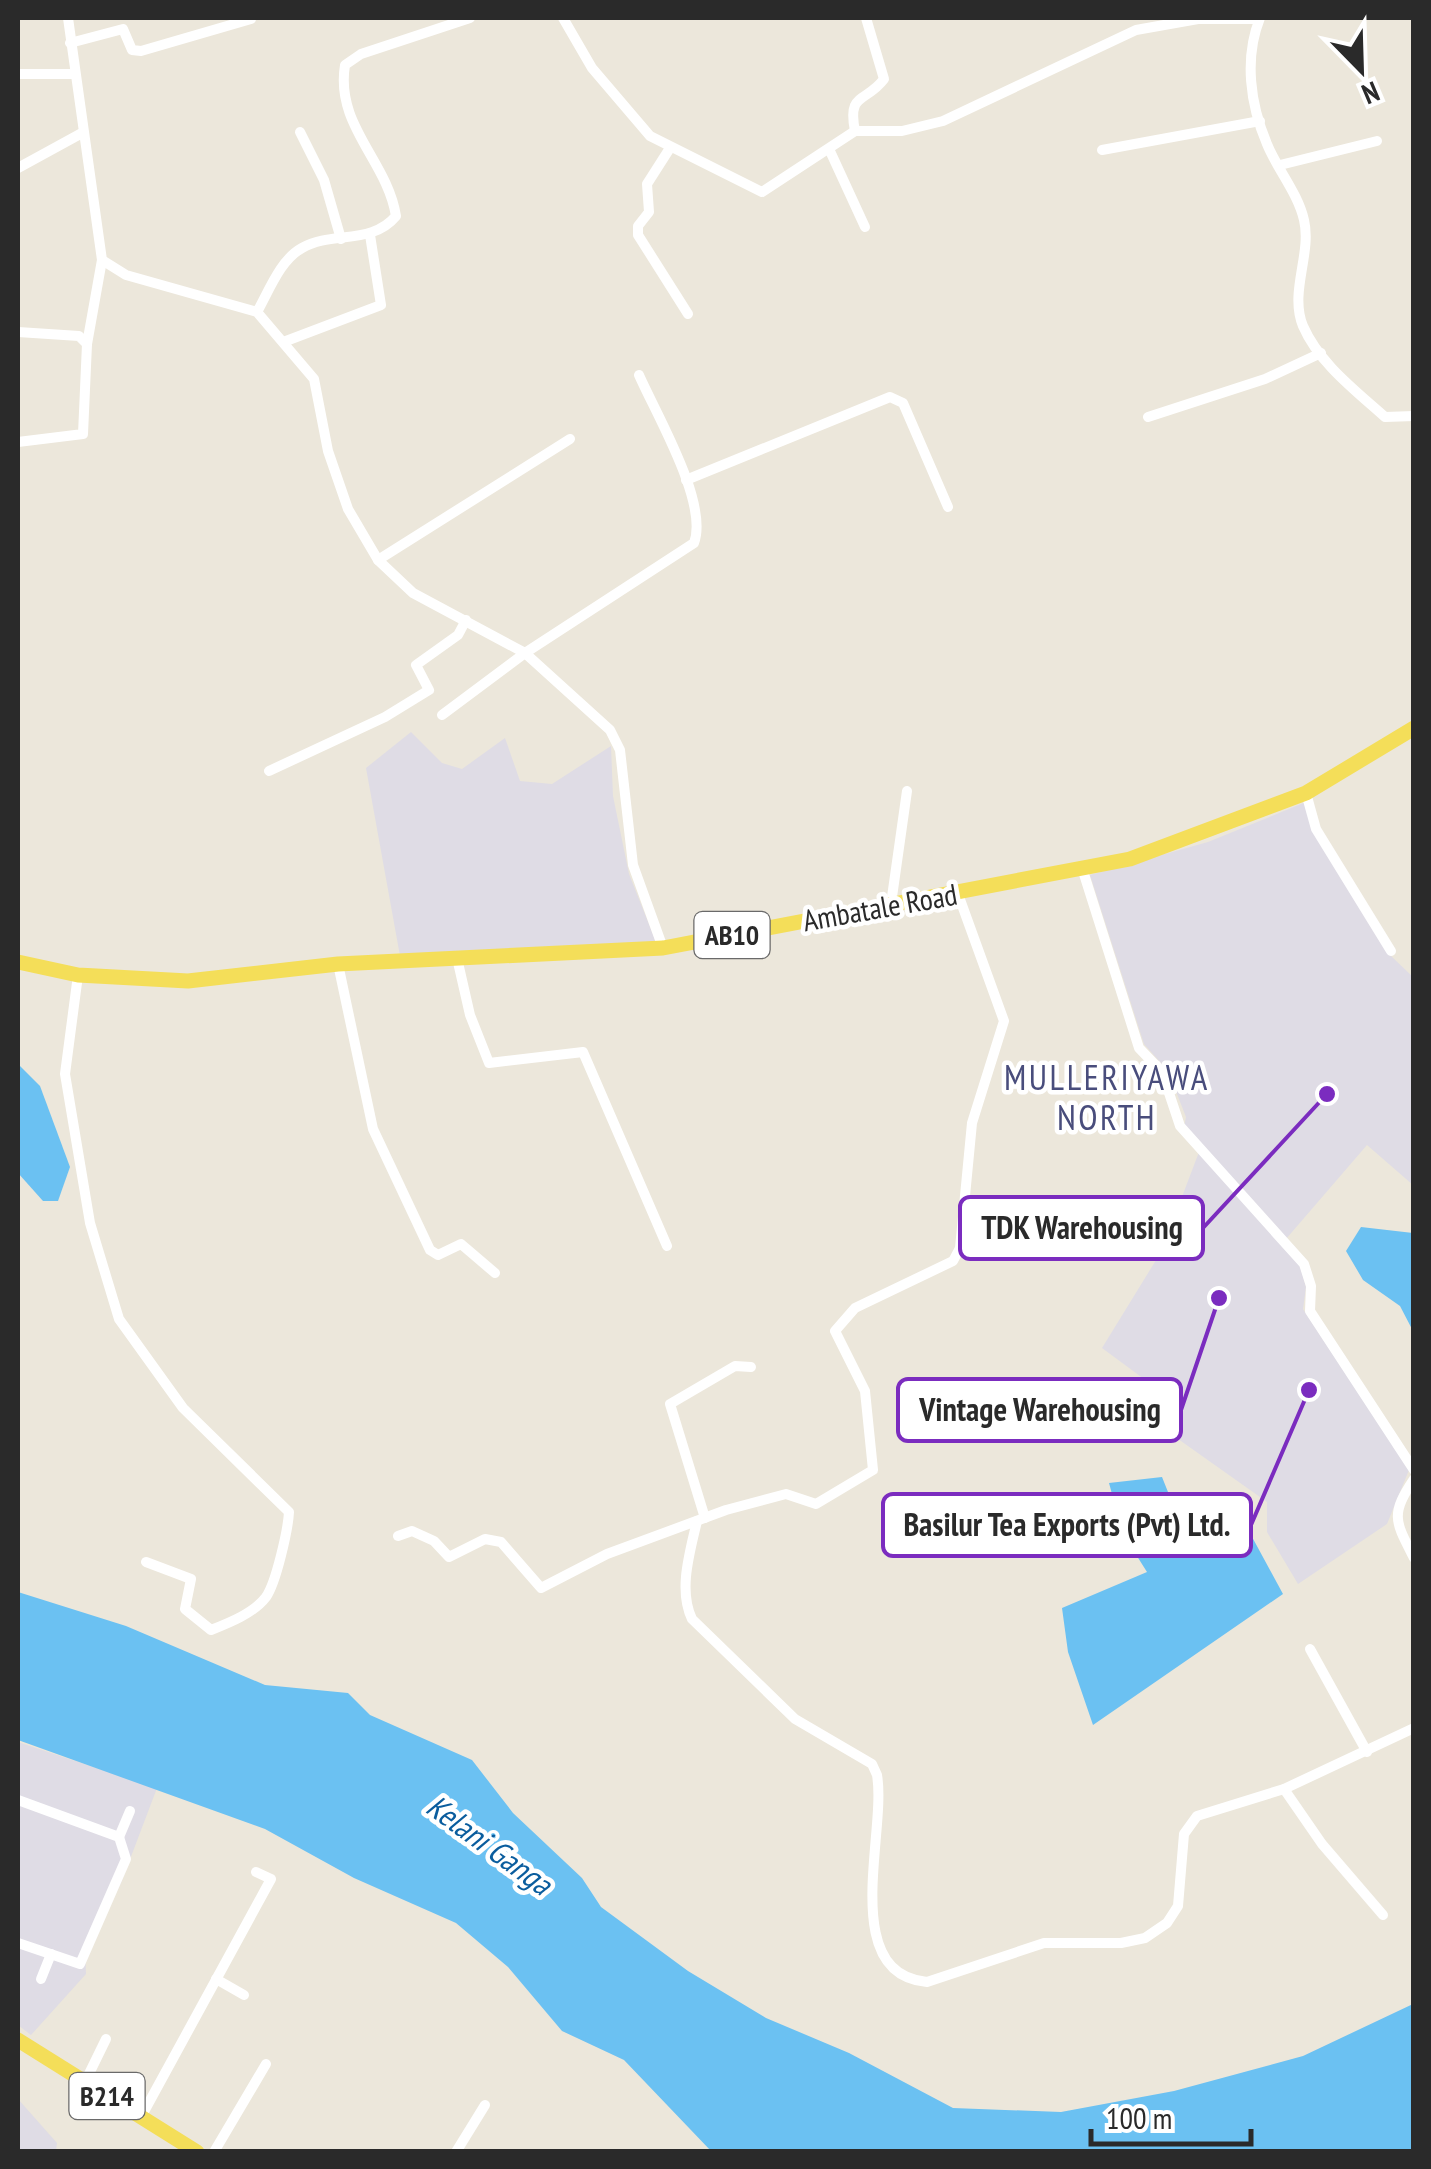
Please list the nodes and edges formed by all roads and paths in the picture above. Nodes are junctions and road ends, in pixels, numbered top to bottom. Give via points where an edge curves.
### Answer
1 (68, 18) edge
2 (470, 18) edge
3 (563, 18) edge
4 (866, 18) edge
5 (1132, 18) edge
6 (1259, 18) edge
7 (251, 19) edge
8 (1136, 30) junction
9 (70, 43) junction
10 (18, 74) edge
11 (72, 74) junction
12 (1260, 121) junction
13 (856, 131) junction
14 (300, 132) dead end
15 (82, 133) junction
16 (1377, 141) dead end
17 (670, 148) junction
18 (1102, 150) dead end
19 (830, 152) junction
20 (1280, 165) junction
21 (18, 168) edge
22 (865, 227) dead end
23 (370, 234) junction
24 (341, 239) junction
25 (102, 260) junction
26 (257, 312) junction
27 (688, 314) dead end
28 (18, 332) edge
29 (286, 341) junction
30 (87, 344) junction
31 (1320, 353) junction
32 (639, 375) dead end
33 (1414, 416) edge
34 (1148, 417) dead end
35 (570, 438) dead end
36 (18, 442) edge
37 (686, 480) junction
38 (948, 507) dead end
39 (378, 560) junction
40 (466, 620) junction
41 (525, 653) junction
42 (442, 715) dead end
43 (1414, 728) edge
44 (269, 771) dead end
45 (907, 791) dead end
46 (1306, 794) junction
47 (1083, 871) junction
48 (958, 894) junction
49 (891, 904) junction
50 (663, 948) junction
51 (1391, 951) dead end
52 (457, 958) junction
53 (18, 962) edge
54 (338, 964) junction
55 (78, 974) junction
56 (667, 1246) dead end
57 (496, 1274) dead end
58 (751, 1367) dead end
59 (1414, 1470) edge
60 (1414, 1479) edge
61 (701, 1520) junction
62 (398, 1536) dead end
63 (1414, 1558) edge
64 (146, 1562) dead end
65 (1310, 1649) dead end
66 (1414, 1728) edge
67 (1367, 1752) junction
68 (1284, 1788) junction
69 (18, 1800) edge
70 (130, 1811) dead end
71 (119, 1838) junction
72 (256, 1872) dead end
73 (1383, 1915) dead end
74 (18, 1942) edge
75 (52, 1954) junction
76 (40, 1979) dead end
77 (216, 1979) junction
78 (244, 1995) dead end
79 (106, 2039) dead end
80 (18, 2040) edge
81 (266, 2064) dead end
82 (86, 2082) junction
83 (485, 2105) dead end
84 (142, 2117) junction
85 (197, 2152) edge
86 (214, 2152) edge
87 (456, 2152) edge

1 - 9 street
2 - 23 street via 345,65 350,122 396,209 394,220
3 - 17 street via 616,98
4 - 13 street via 884,79 855,103
5 - 8 street
6 - 8 street
6 - 12 street via 1249,50
7 - 9 street via 140,51 132,50 123,29
8 - 13 street via 944,121 902,131
9 - 11 street
10 - 11 street
11 - 15 street
12 - 18 street
12 - 20 street
13 - 19 street
14 - 24 street via 324,180
15 - 21 street
15 - 25 street
16 - 20 street
17 - 19 street via 762,192
17 - 27 street via 647,184 650,208 638,236
19 - 22 street
20 - 31 street via 1304,216 1298,300
23 - 24 street
23 - 29 street via 382,305
24 - 26 street via 297,251
25 - 26 street via 126,275
25 - 30 street
26 - 29 street
28 - 30 street via 78,336
29 - 39 street via 314,378 348,509
30 - 36 street via 83,434
31 - 33 street via 1384,417
31 - 34 street
32 - 37 street
35 - 39 street
37 - 38 street via 890,397 904,403
37 - 41 street via 698,532 686,552
39 - 40 street via 413,593
40 - 41 street
40 - 44 street via 458,635 416,665 429,690 385,718
41 - 42 street
41 - 50 street via 616,739 633,865
43 - 46 main road, Ambatale Road / AB10
45 - 49 street
46 - 47 main road, Ambatale Road / AB10
46 - 51 street via 1316,829
47 - 48 main road, Ambatale Road / AB10
47 - 59 street via 1138,1048 1162,1072 1180,1126 1304,1264 1310,1311
48 - 49 main road, Ambatale Road / AB10
48 - 61 street via 1004,1021 972,1123 960,1248 953,1262 855,1308 835,1331 865,1391 873,1470 816,1504 786,1494
49 - 50 main road, Ambatale Road / AB10
50 - 52 main road, Ambatale Road / AB10
52 - 54 main road, Ambatale Road / AB10
52 - 56 street via 489,1063 583,1052
53 - 55 main road, Ambatale Road / AB10
54 - 55 main road, Ambatale Road / AB10 via 188,981
54 - 57 street via 365,1100 396,1184 430,1250 438,1255 468,1246
55 - 64 street via 65,1074 90,1223 119,1319 183,1408 289,1512 267,1596 211,1630 184,1609 191,1579
58 - 61 street via 736,1366 670,1404
60 - 63 street via 1398,1502 1395,1522
61 - 62 street via 540,1588 501,1542 485,1539 449,1557 412,1531
61 - 68 street via 685,1588 692,1618 795,1719 872,1764 877,1774 874,1931 892,1970 908,1980 927,1982 1044,1944 1145,1938 1178,1906 1187,1824
65 - 67 street
66 - 67 street
67 - 68 street
68 - 73 street
69 - 71 street
70 - 71 street
71 - 75 street via 126,1859 80,1964
72 - 77 street via 270,1879
74 - 75 street
75 - 76 street
77 - 78 street
77 - 84 street
79 - 82 street
80 - 82 main road, B214
81 - 86 street
82 - 84 main road, B214
83 - 87 street
84 - 85 main road, B214

